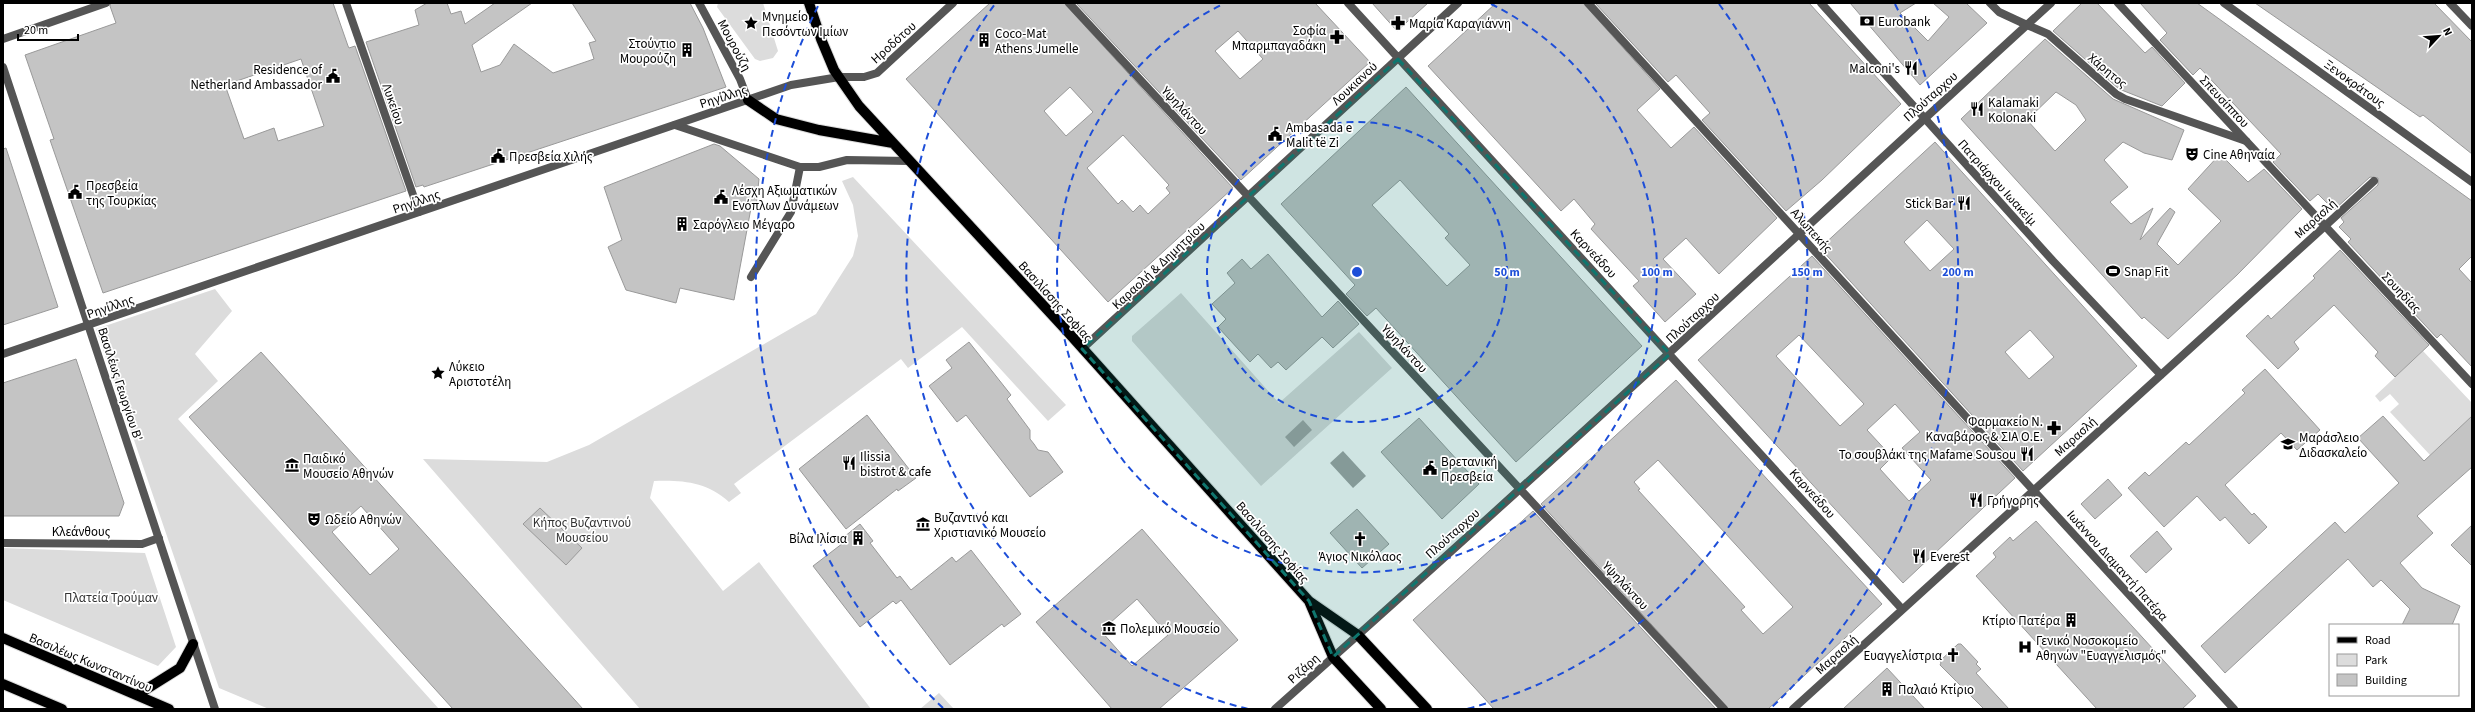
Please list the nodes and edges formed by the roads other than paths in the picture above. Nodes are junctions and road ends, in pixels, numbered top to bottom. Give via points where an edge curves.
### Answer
1 (106, 3) edge
2 (346, 3) edge
3 (699, 3) edge
4 (809, 3) edge
5 (953, 3) edge
6 (1069, 3) edge
7 (1348, 3) edge
8 (1458, 3) edge
9 (1588, 3) edge
10 (1821, 3) edge
11 (1990, 3) edge
12 (2051, 3) edge
13 (2118, 3) edge
14 (2224, 3) edge
15 (2450, 3) edge
16 (2027, 25) junction
17 (2472, 26) edge
18 (3, 39) edge
19 (1398, 59) junction
20 (3, 67) edge
21 (839, 78) junction
22 (748, 100) junction
23 (1923, 118) junction
24 (675, 125) junction
25 (2246, 141) junction
26 (893, 143) junction
27 (910, 161) junction
28 (800, 167) junction
29 (2374, 181) dead end
30 (2472, 182) edge
31 (1249, 197) junction
32 (419, 212) junction
33 (2315, 215) joint
34 (2325, 226) junction
35 (1799, 233) junction
36 (751, 277) dead end
37 (90, 325) junction
38 (1082, 349) junction
39 (3, 354) edge
40 (1670, 354) junction
41 (2161, 375) junction
42 (2472, 384) edge
43 (1519, 488) junction
44 (2034, 490) junction
45 (159, 538) junction
46 (3, 543) edge
47 (1309, 602) junction
48 (1902, 609) junction
49 (1358, 635) junction
50 (3, 638) edge
51 (193, 644) junction
52 (1347, 644) joint
53 (1333, 657) junction
54 (3, 684) edge
55 (137, 695) junction
56 (62, 709) edge
57 (169, 709) edge
58 (214, 709) edge
59 (1275, 709) edge
60 (1381, 709) edge
61 (1427, 709) edge
62 (1724, 709) edge
63 (1793, 709) edge
64 (2234, 709) edge

1 - 18 street
2 - 32 street, Λυκείου
3 - 22 street, Μουρούζη via 740,79
4 - 21 main road, Βασιλίσσης Σοφίας via 821,39
5 - 21 street, Ηροδότου via 877,73 864,77
6 - 31 street, Υψηλάντου
7 - 19 street, Καρνεάδου
8 - 19 street, Λουκιανού
9 - 35 street, Αλωπεκής
10 - 23 street, Πατριάρχου Ιωακείμ
11 - 16 street, Χάρητος via 1998,12
12 - 16 street, Πλούταρχου
13 - 25 street, Σπευσίππου
14 - 30 street, Ξενοκράτους
15 - 17 street
16 - 23 street, Πλούταρχου
16 - 25 street, Χάρητος via 2048,34 2126,100
19 - 31 street, Λουκιανού
19 - 40 street, Καρνεάδου
20 - 37 street, Βασιλέως Γεωργίου Β'
21 - 22 street, Ρηγίλλης via 801,82
21 - 26 main road, Βασιλίσσης Σοφίας via 859,106
22 - 24 street, Ρηγίλλης
22 - 26 main road via 776,119 819,130
23 - 35 street, Πλούταρχου
23 - 41 street, Πατριάρχου Ιωακείμ
24 - 28 street
24 - 32 street, Ρηγίλλης
25 - 33 street, Σπευσίππου
26 - 27 main road, Βασιλίσσης Σοφίας
27 - 28 street via 847,160 818,167
27 - 38 main road, Βασιλίσσης Σοφίας
28 - 36 street via 791,212
29 - 34 street, Μαρασλή
31 - 38 street, Καραολή & Δημητρίου
31 - 43 street, Υψηλάντου
32 - 37 street, Ρηγίλλης
33 - 34 street, Σουηδίας
34 - 41 street, Μαρασλή
34 - 42 street, Σουηδίας
35 - 40 street, Πλούταρχου
35 - 44 street, Αλωπεκής
37 - 39 street, Ρηγίλλης
37 - 45 street, Βασιλέως Γεωργίου Β'
38 - 47 main road, Βασιλίσσης Σοφίας
40 - 43 street, Πλούταρχου
40 - 48 street, Καρνεάδου
41 - 44 street, Μαρασλή
43 - 49 street, Πλούταρχου
43 - 62 street, Υψηλάντου
44 - 48 street, Μαρασλή
44 - 64 street, Ιωάννου Διαμαντή Πατέρα
45 - 46 street, Κλεάνθους via 142,544
45 - 51 street, Βασιλέως Γεωργίου Β'
47 - 49 main road, Βασιλίσσης Σοφίας
47 - 53 main road, Βασιλίσσης Σοφίας
48 - 63 street, Μαρασλή
49 - 52 street, Πλούταρχου
49 - 61 main road, Βασιλίσσης Σοφίας
50 - 55 main road, Βασιλέως Κωνσταντίνου
51 - 55 main road via 180,668
51 - 58 street, Βασιλέως Γεωργίου Β'
52 - 53 street, Ριζάρη
53 - 59 street, Ριζάρη
53 - 60 main road, Βασιλίσσης Σοφίας
54 - 56 main road
55 - 57 main road, Βασιλέως Κωνσταντίνου

